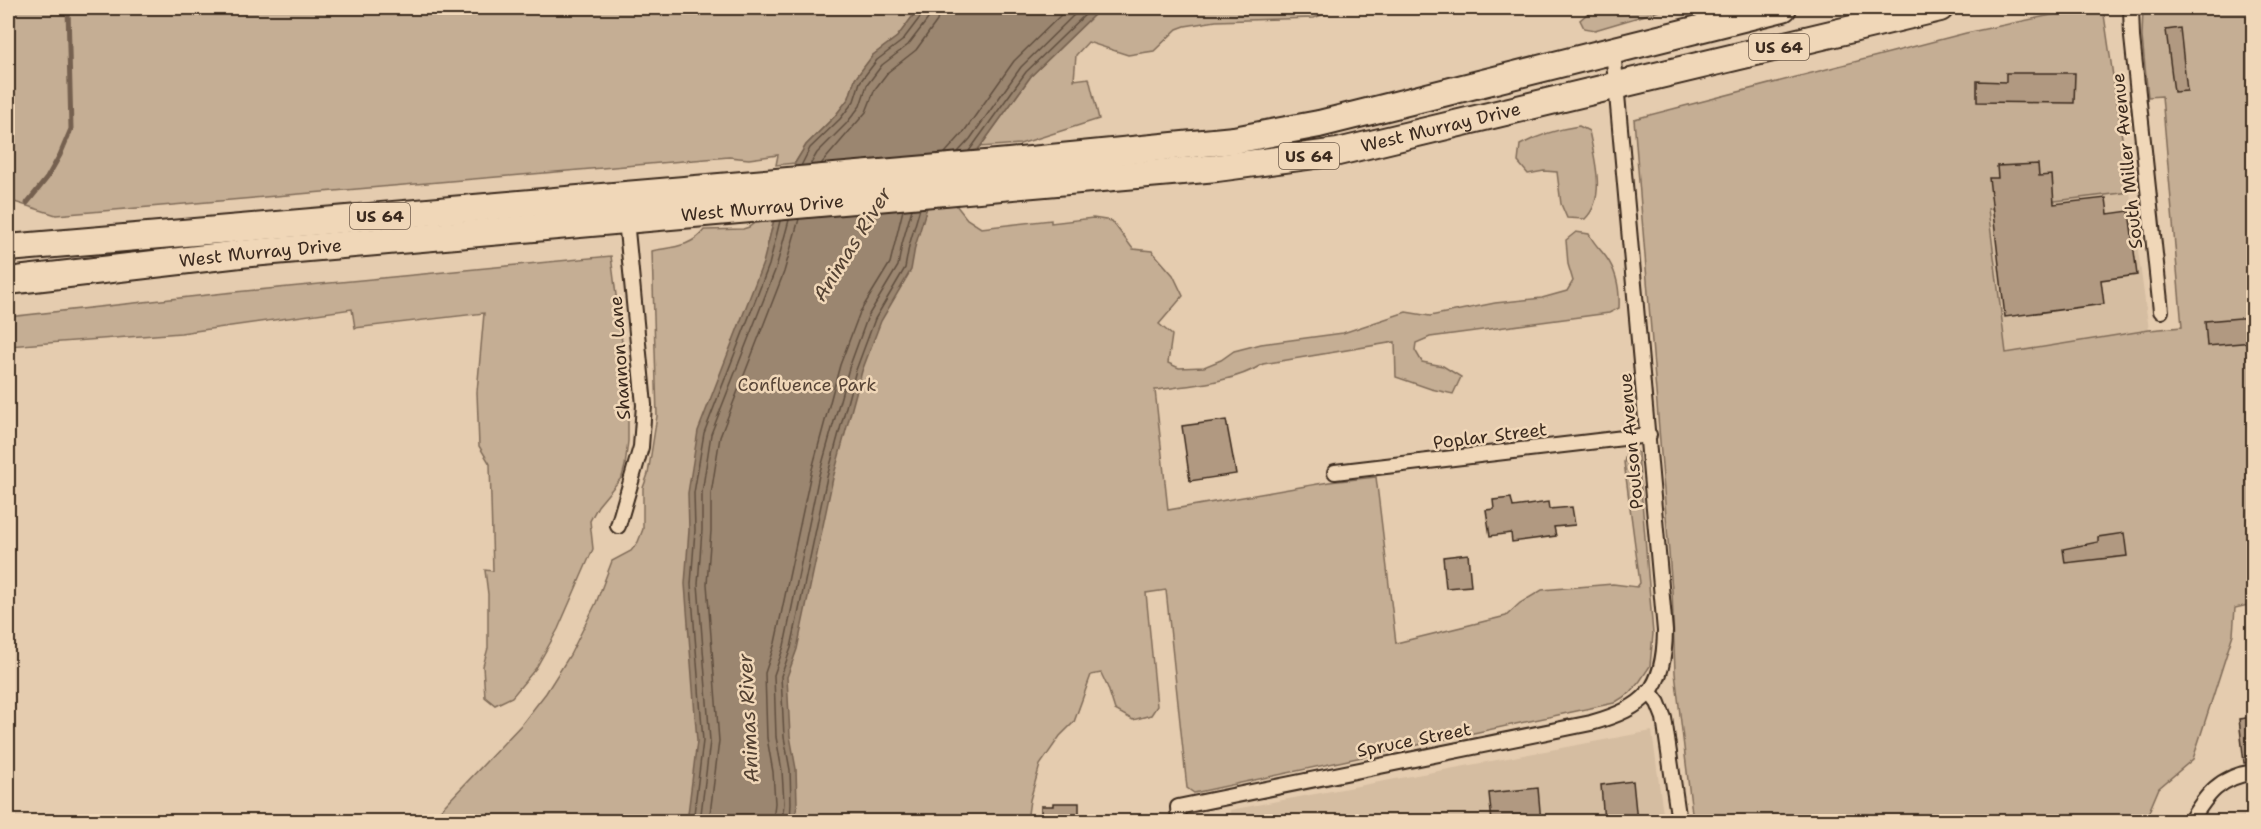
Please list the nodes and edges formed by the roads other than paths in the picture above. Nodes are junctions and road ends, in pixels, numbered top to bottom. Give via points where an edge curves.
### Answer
1 (1783, 8) edge
2 (1940, 8) edge
3 (2131, 8) edge
4 (1613, 50) junction
5 (1617, 86) junction
6 (626, 220) junction
7 (8, 248) edge
8 (8, 281) edge
9 (2161, 310) dead end
10 (1648, 435) junction
11 (1335, 472) dead end
12 (618, 526) dead end
13 (1649, 691) junction
14 (2253, 772) edge
15 (1179, 822) edge
16 (1680, 822) edge
17 (2190, 822) edge

1 - 4 highway, US 64
2 - 5 highway, US 64
3 - 9 street, South Miller Avenue
4 - 5 street, Poulson Avenue
4 - 7 highway, West Murray Drive / US 64 via 1319,124 1192,145
5 - 6 highway, West Murray Drive / US 64 via 1322,154 1207,169
5 - 10 street, Poulson Avenue
6 - 8 highway, West Murray Drive / US 64 via 240,254
6 - 12 street, Shannon Lane via 644,405 641,447
10 - 11 street, Poplar Street
10 - 13 street, Poulson Avenue via 1665,631 1660,668
13 - 15 street, Spruce Street via 1628,711 1591,723 1178,807
13 - 16 street via 1664,718
14 - 17 street via 2223,782 2208,794

